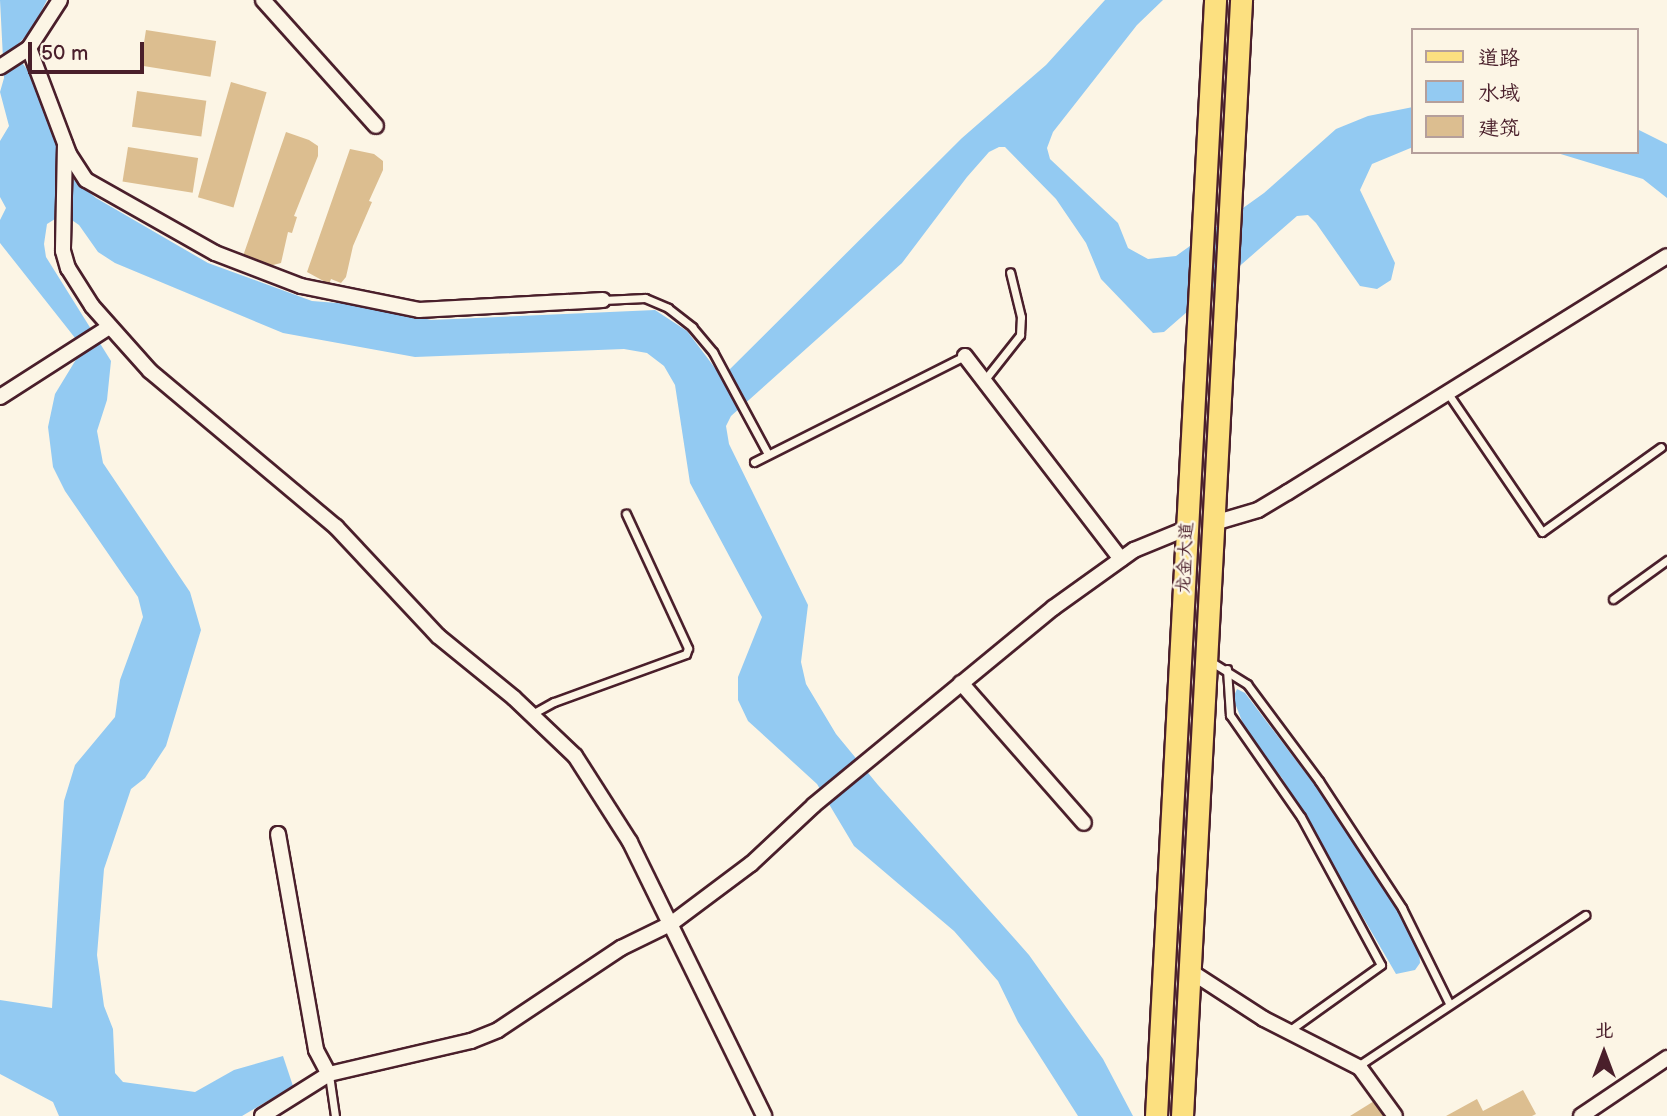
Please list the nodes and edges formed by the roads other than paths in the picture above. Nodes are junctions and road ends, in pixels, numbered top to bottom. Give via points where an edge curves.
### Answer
1 (60, 0) edge
2 (263, 0) edge
3 (1215, 0) edge
4 (1241, 0) edge
5 (29, 48) junction
6 (0, 67) edge
7 (376, 126) dead end
8 (65, 144) junction
9 (1667, 256) edge
10 (1010, 272) dead end
11 (603, 300) joint
12 (104, 330) junction
13 (964, 356) joint
14 (986, 378) junction
15 (1446, 392) junction
16 (0, 397) edge
17 (1661, 447) dead end
18 (768, 454) junction
19 (754, 462) dead end
20 (626, 513) dead end
21 (1213, 523) junction
22 (1188, 528) junction
23 (1121, 559) junction
24 (1667, 560) edge
25 (1613, 599) dead end
26 (1206, 660) junction
27 (1227, 669) junction
28 (961, 683) junction
29 (532, 714) junction
30 (1084, 823) dead end
31 (278, 834) dead end
32 (1585, 915) dead end
33 (672, 923) junction
34 (1190, 971) junction
35 (1448, 1003) junction
36 (1287, 1032) junction
37 (1667, 1058) edge
38 (1358, 1066) junction
39 (329, 1074) junction
40 (1156, 1114) edge
41 (262, 1116) edge
42 (335, 1116) edge
43 (764, 1116) edge
44 (1182, 1116) edge
45 (1395, 1116) edge
46 (1581, 1116) edge

1 - 5 street
2 - 7 street
3 - 22 main road, 龙金大道
4 - 21 main road, 龙金大道
5 - 6 street
5 - 8 street
8 - 11 street via 94,187 215,253 301,286 432,311
8 - 12 street via 62,230 68,268
9 - 15 street
10 - 14 lane via 1021,317 1020,335
11 - 18 lane via 633,296 668,308 703,339
12 - 16 street
12 - 29 street via 336,527 438,636
13 - 14 street
13 - 18 lane
14 - 23 street
15 - 17 lane via 1542,532
15 - 21 street via 1258,510
18 - 19 lane
20 - 29 lane via 688,648 686,654
21 - 26 main road, 龙金大道
22 - 23 street
22 - 40 main road, 龙金大道
23 - 28 street
24 - 25 lane
26 - 27 lane
26 - 34 main road, 龙金大道
27 - 35 lane via 1247,684 1352,829 1421,939
27 - 36 lane via 1230,715 1301,817 1381,965
28 - 30 street
28 - 33 street via 814,805 751,864
29 - 33 street via 588,773
31 - 39 street via 316,1049
32 - 35 lane
33 - 39 street via 621,948 485,1036
33 - 43 street
34 - 36 street
34 - 44 main road, 龙金大道
35 - 38 lane
36 - 38 street
37 - 46 street
38 - 45 street
39 - 41 street
39 - 42 lane

